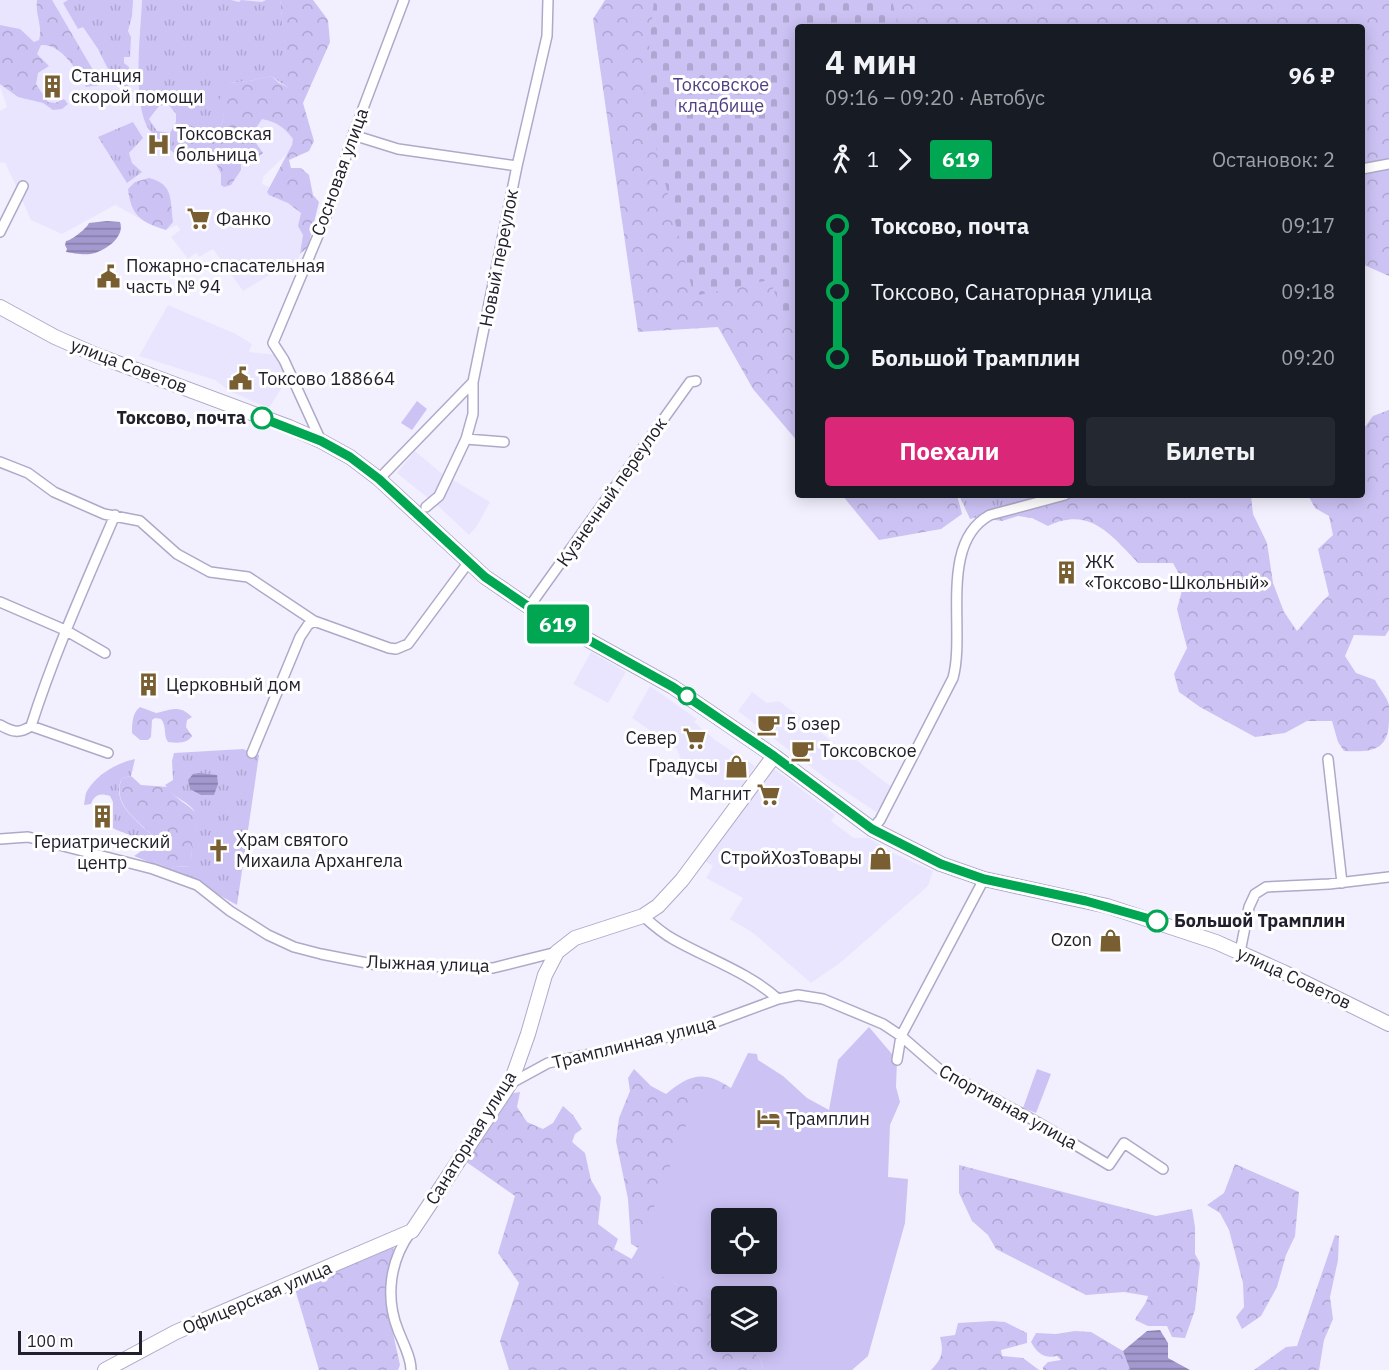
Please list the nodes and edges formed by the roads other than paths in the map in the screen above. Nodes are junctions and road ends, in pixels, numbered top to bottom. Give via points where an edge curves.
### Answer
1 (404, 0) edge
2 (548, 0) edge
3 (353, 135) junction
4 (1389, 164) edge
5 (518, 166) junction
6 (1365, 168) edge
7 (23, 186) dead end
8 (0, 232) edge
9 (0, 307) edge
10 (696, 381) dead end
11 (473, 382) junction
12 (466, 439) junction
13 (321, 441) junction
14 (504, 442) dead end
15 (0, 462) edge
16 (379, 479) junction
17 (1054, 498) edge
18 (426, 507) dead end
19 (115, 515) junction
20 (468, 563) junction
21 (0, 603) edge
22 (529, 607) junction
23 (315, 621) junction
24 (65, 630) junction
25 (105, 653) dead end
26 (0, 725) edge
27 (31, 726) junction
28 (108, 753) dead end
29 (252, 753) dead end
30 (774, 756) junction
31 (1328, 759) dead end
32 (872, 829) junction
33 (0, 839) edge
34 (1389, 877) edge
35 (984, 879) junction
36 (1342, 882) junction
37 (643, 916) junction
38 (557, 952) junction
39 (1240, 952) junction
40 (778, 999) junction
41 (1389, 1024) edge
42 (901, 1036) junction
43 (897, 1060) dead end
44 (511, 1082) junction
45 (1163, 1169) dead end
46 (412, 1231) junction
47 (105, 1370) edge
48 (411, 1370) edge

1 - 3 street, Сосновая улица
2 - 5 street, Новый переулок via 547,36
3 - 5 street via 398,149
3 - 13 street, Сосновая улица via 330,207 273,343
4 - 6 street
5 - 11 street, Новый переулок
7 - 8 street
9 - 13 main road, улица Советов via 96,355
10 - 22 street, Кузнечный переулок via 690,382
11 - 12 street, Новый переулок via 473,414
11 - 16 street
12 - 14 street
12 - 18 street, Новый переулок via 439,496
13 - 16 main road, улица Советов
15 - 19 street via 28,473 54,492
16 - 20 main road, улица Советов
17 - 32 street via 990,515 969,535 957,588 957,662 953,678
19 - 23 street via 140,521 177,554 210,572 248,577
19 - 24 street
20 - 22 main road, улица Советов
20 - 23 street via 408,644 396,649
21 - 24 street
22 - 30 main road, улица Советов via 663,681
23 - 29 street via 300,637
24 - 25 street
24 - 27 street
26 - 27 street via 14,732
27 - 28 street
30 - 32 main road, улица Советов
30 - 37 main road via 682,880
31 - 36 street
32 - 35 main road, улица Советов via 941,864
33 - 38 street, Лыжная улица via 28,837 164,873 197,885 268,935 321,954 377,965 493,968
34 - 36 street
35 - 39 main road, улица Советов via 1107,906
35 - 42 street
36 - 39 street via 1266,887 1255,894
37 - 38 main road via 575,938
37 - 40 street via 671,938 741,974
38 - 44 main road, Санаторная улица via 545,975
39 - 41 main road, улица Советов
40 - 42 street, Спортивная улица via 798,995 823,999 883,1024
40 - 44 street, Трамплинная улица via 686,1033 548,1064
42 - 43 street
42 - 45 street, Спортивная улица via 939,1069 1109,1164 1124,1143
44 - 46 main road, Санаторная улица
46 - 47 main road, Офицерская улица via 176,1332
46 - 48 street, Санаторная улица via 400,1247 390,1287 391,1307

